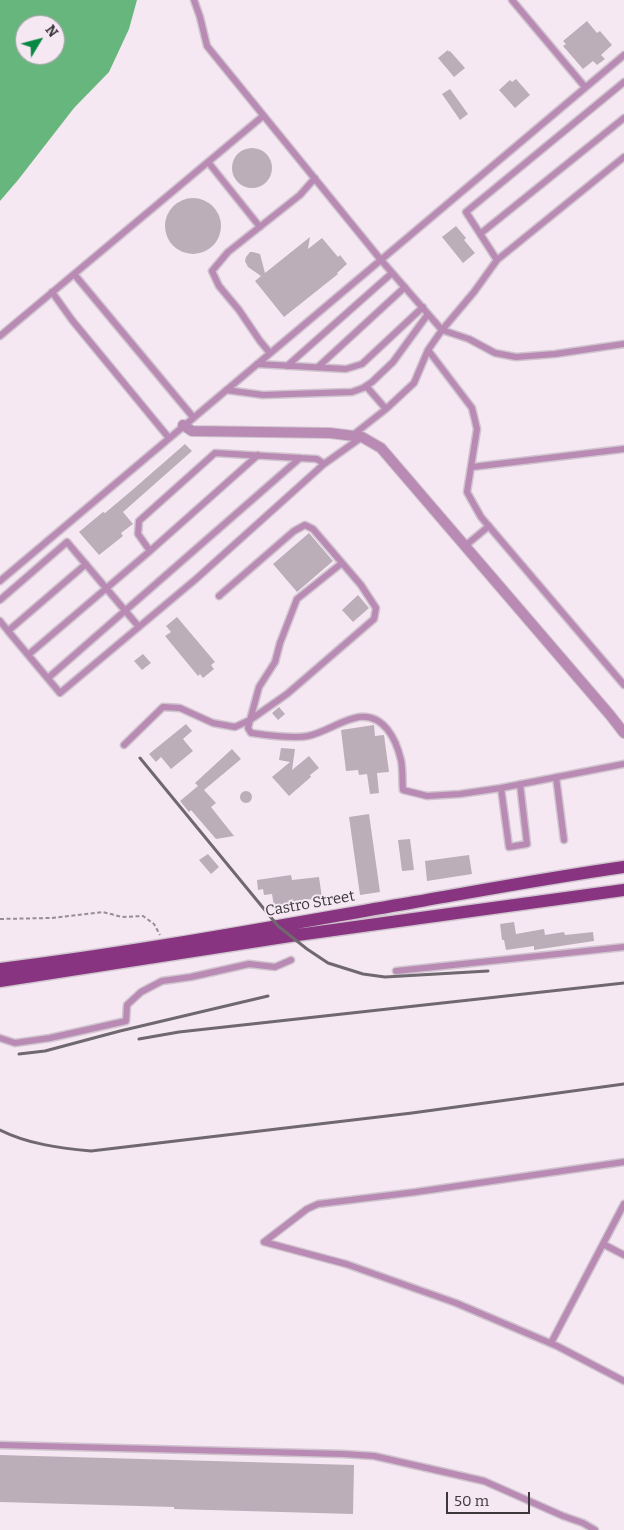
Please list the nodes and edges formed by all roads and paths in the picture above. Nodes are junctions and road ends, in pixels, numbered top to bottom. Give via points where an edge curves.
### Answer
1 (194, 0) edge
2 (512, 0) edge
3 (624, 55) edge
4 (624, 82) edge
5 (585, 87) junction
6 (263, 116) junction
7 (624, 118) edge
8 (624, 157) edge
9 (208, 162) junction
10 (314, 178) junction
11 (260, 227) junction
12 (480, 234) junction
13 (381, 260) junction
14 (497, 260) junction
15 (392, 273) junction
16 (74, 274) junction
17 (404, 286) junction
18 (52, 292) junction
19 (423, 308) junction
20 (428, 314) junction
21 (442, 330) junction
22 (0, 336) edge
23 (624, 344) edge
24 (428, 350) junction
25 (270, 353) junction
26 (257, 364) junction
27 (286, 366) junction
28 (318, 368) junction
29 (366, 386) junction
30 (226, 390) junction
31 (386, 409) junction
32 (193, 417) junction
33 (183, 426) junction
34 (358, 436) junction
35 (169, 438) junction
36 (624, 449) edge
37 (258, 455) junction
38 (300, 458) junction
39 (324, 464) junction
40 (472, 466) junction
41 (489, 526) junction
42 (465, 546) junction
43 (150, 551) junction
44 (342, 563) junction
45 (86, 564) junction
46 (0, 581) edge
47 (107, 588) junction
48 (219, 596) dead end
49 (0, 600) edge
50 (125, 610) junction
51 (0, 621) edge
52 (139, 626) junction
53 (8, 631) junction
54 (28, 654) junction
55 (48, 678) junction
56 (624, 685) edge
57 (250, 720) junction
58 (624, 733) edge
59 (124, 745) dead end
60 (624, 764) edge
61 (556, 777) junction
62 (520, 784) junction
63 (501, 788) junction
64 (564, 840) dead end
65 (624, 867) edge
66 (624, 890) edge
67 (0, 919) edge
68 (165, 945) junction
69 (624, 947) edge
70 (291, 960) dead end
71 (0, 969) edge
72 (396, 971) dead end
73 (0, 981) edge
74 (0, 1038) edge
75 (624, 1162) edge
76 (624, 1204) edge
77 (603, 1244) junction
78 (624, 1255) edge
79 (551, 1343) junction
80 (624, 1381) edge
81 (0, 1445) edge
82 (595, 1530) edge

1 - 6 lane via 207,46
2 - 5 lane
3 - 5 lane
4 - 12 lane via 466,212
5 - 13 lane
6 - 9 lane
6 - 10 lane
7 - 12 lane
8 - 14 lane
9 - 11 lane
9 - 16 lane
10 - 11 lane via 300,195
10 - 13 lane
11 - 25 lane via 228,252 212,271 219,286
12 - 14 lane
13 - 15 lane
13 - 25 lane
14 - 21 lane
15 - 17 lane
15 - 27 lane
16 - 18 lane
16 - 32 lane
17 - 19 lane
17 - 28 lane
18 - 22 lane
18 - 35 lane
19 - 20 lane
19 - 28 lane via 362,364 346,369
20 - 21 lane
20 - 29 lane via 393,362
21 - 23 lane via 495,353 516,357
21 - 24 lane
24 - 31 lane via 414,383
24 - 40 lane via 472,408 478,429
25 - 26 lane
26 - 27 lane
26 - 30 lane
27 - 28 lane
29 - 30 lane via 352,392 300,394 263,395
29 - 31 lane
30 - 32 lane
31 - 34 lane
32 - 33 lane
33 - 34 street via 192,431
33 - 35 lane
34 - 39 lane
34 - 42 street via 381,448
35 - 46 lane
36 - 40 lane
37 - 38 lane
37 - 43 lane
37 - 43 lane via 215,453 139,520 138,534
38 - 39 lane via 317,459
38 - 50 lane
39 - 52 lane
40 - 41 lane via 467,492
41 - 42 lane
41 - 56 lane
42 - 58 street
43 - 47 lane
44 - 48 lane via 313,529 306,526 294,532
44 - 57 lane via 297,599 274,662 259,687
44 - 57 lane via 376,608 374,619 287,694
45 - 47 lane
45 - 49 lane via 67,542
45 - 53 lane
47 - 50 lane
47 - 54 lane
50 - 52 lane
50 - 55 lane
51 - 53 lane
52 - 55 lane via 60,693
53 - 54 lane
54 - 55 lane
57 - 59 lane via 235,727 213,724 180,708 163,707
57 - 63 lane via 248,728 251,733 308,736 360,717 376,719 391,733 401,761 402,790 427,796
60 - 61 lane
61 - 62 lane
61 - 64 lane
62 - 63 lane
62 - 63 lane via 526,844 509,847
65 - 68 main road, Castro Street
66 - 73 main road, Castro Street via 290,936
67 - 68 path via 103,912 143,916 154,924
68 - 71 main road, Castro Street
69 - 72 lane
70 - 74 lane via 275,967 249,964 162,981 141,992 127,1005 126,1021 15,1043
75 - 79 lane via 318,1204 264,1242 346,1264 410,1286
76 - 77 lane
77 - 78 lane
77 - 79 lane
79 - 80 lane
81 - 82 lane via 374,1456 484,1481

